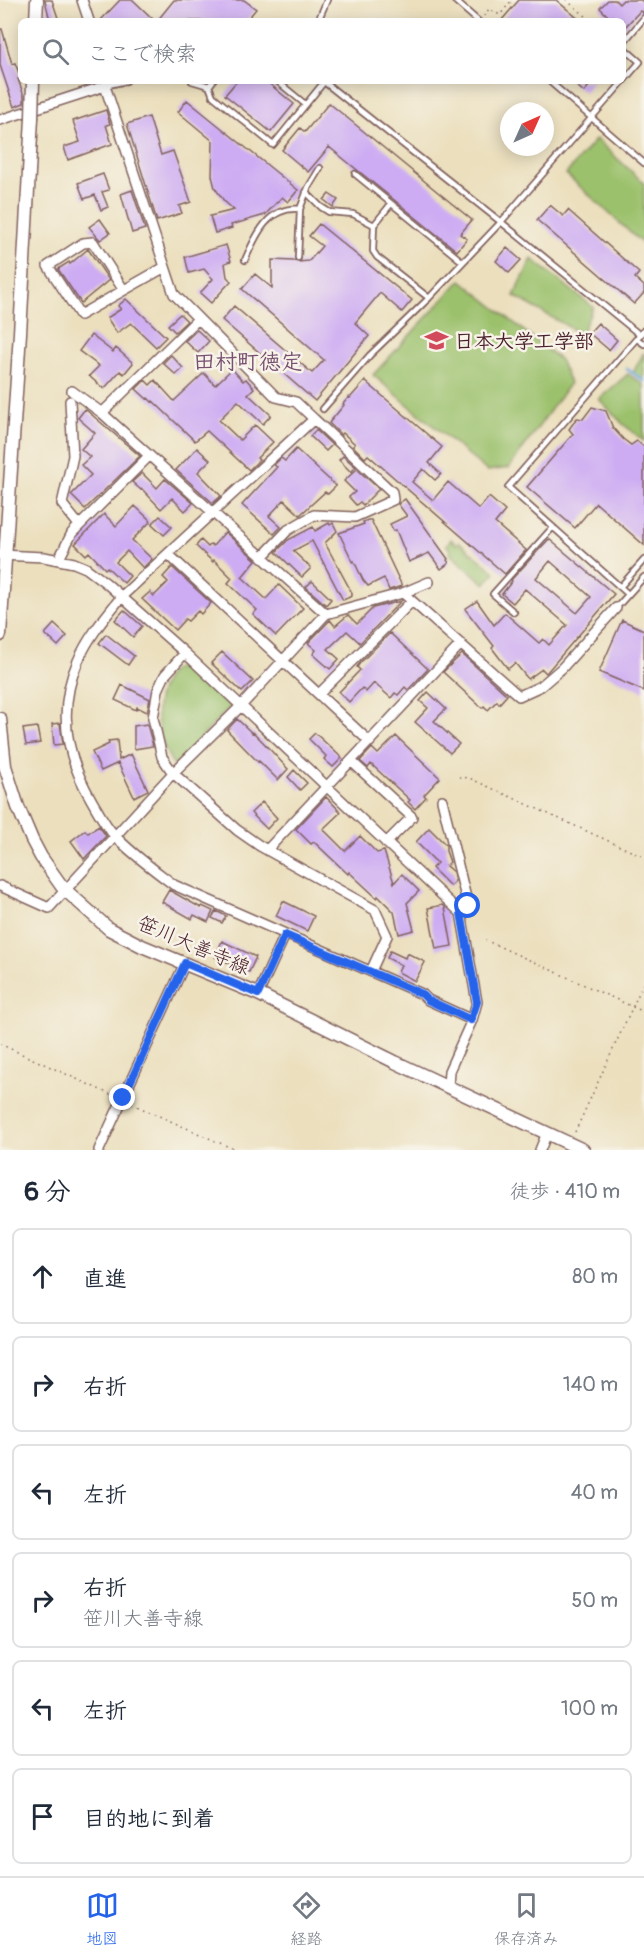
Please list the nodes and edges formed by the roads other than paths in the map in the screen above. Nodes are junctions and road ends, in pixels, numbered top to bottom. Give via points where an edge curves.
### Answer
1 (37, 0) edge
2 (82, 0) edge
3 (327, 0) edge
4 (454, 0) edge
5 (36, 18) edge
6 (87, 18) edge
7 (319, 18) edge
8 (475, 18) edge
9 (644, 18) edge
10 (626, 41) edge
11 (626, 48) edge
12 (626, 78) edge
13 (33, 84) edge
14 (104, 84) edge
15 (107, 84) edge
16 (211, 84) edge
17 (281, 84) edge
18 (321, 84) edge
19 (327, 84) edge
20 (553, 84) edge
21 (621, 84) edge
22 (305, 104) junction
23 (592, 117) junction
24 (0, 120) edge
25 (644, 163) edge
26 (320, 168) dead end
27 (355, 174) dead end
28 (306, 192) junction
29 (391, 204) junction
30 (300, 210) junction
31 (501, 222) junction
32 (374, 225) junction
33 (298, 258) dead end
34 (245, 260) dead end
35 (463, 262) junction
36 (165, 267) junction
37 (123, 289) junction
38 (429, 298) junction
39 (197, 320) junction
40 (644, 330) edge
41 (638, 337) junction
42 (644, 344) edge
43 (72, 391) dead end
44 (70, 401) dead end
45 (323, 409) dead end
46 (102, 413) junction
47 (314, 419) junction
48 (149, 456) junction
49 (213, 514) junction
50 (79, 525) junction
51 (553, 527) junction
52 (168, 554) junction
53 (3, 555) edge
54 (262, 557) junction
55 (59, 559) junction
56 (644, 560) edge
57 (644, 577) edge
58 (429, 582) dead end
59 (620, 587) junction
60 (403, 593) junction
61 (628, 594) junction
62 (122, 596) junction
63 (412, 601) junction
64 (616, 608) joint
65 (514, 612) dead end
66 (326, 614) junction
67 (0, 635) edge
68 (461, 644) junction
69 (185, 653) junction
70 (283, 660) junction
71 (318, 694) junction
72 (241, 706) junction
73 (0, 719) edge
74 (369, 742) junction
75 (351, 761) junction
76 (173, 773) junction
77 (327, 786) junction
78 (442, 800) dead end
79 (115, 835) junction
80 (387, 843) junction
81 (267, 850) junction
82 (0, 886) edge
83 (65, 890) junction
84 (461, 913) junction
85 (285, 935) junction
86 (185, 963) junction
87 (371, 971) junction
88 (258, 994) junction
89 (471, 1020) junction
90 (448, 1086) junction
91 (547, 1133) junction
92 (99, 1150) edge
93 (540, 1150) edge
94 (583, 1150) edge

1 - 5 street
2 - 6 street
3 - 7 lane
4 - 8 lane
9 - 10 lane
11 - 12 lane via 640,62
13 - 53 street, bridge
14 - 24 street
15 - 36 street
16 - 22 lane via 213,96 273,145
17 - 22 lane
18 - 22 lane
19 - 31 lane
20 - 23 lane
21 - 23 lane
23 - 25 lane
23 - 31 lane
26 - 28 lane
27 - 29 lane
28 - 30 lane
28 - 32 lane via 329,212 352,214
29 - 32 lane
29 - 35 lane
30 - 33 lane
30 - 34 lane via 291,208 274,214 262,227
31 - 35 lane
31 - 41 lane
32 - 38 lane via 373,251 377,257
35 - 38 lane
36 - 37 street
36 - 39 street via 174,294
37 - 37 street via 80,315 48,266 83,243 93,242
38 - 45 lane via 370,355
39 - 46 street
39 - 47 street via 276,397 296,402
40 - 41 lane
41 - 42 lane
41 - 51 lane via 508,487
43 - 46 street
44 - 50 street via 73,456 63,504
46 - 48 street
47 - 49 street
47 - 54 street via 392,492 393,500 355,517 314,515 288,530
48 - 49 street
48 - 50 street
49 - 52 street
49 - 54 street
50 - 55 street
51 - 59 lane
51 - 65 lane via 493,594
52 - 62 street
52 - 70 street
53 - 55 street
53 - 67 street
54 - 66 street
55 - 62 street via 86,568
56 - 59 lane
57 - 61 lane
58 - 60 street
59 - 61 lane
60 - 63 street
60 - 66 street
61 - 64 lane
62 - 69 street
62 - 79 street via 78,660 66,706 69,748 81,782
63 - 68 street
63 - 71 street
64 - 68 street via 562,668 541,686 519,696
66 - 70 street
68 - 74 street
69 - 72 street
69 - 76 street via 165,675 153,718 162,757
70 - 71 street
70 - 72 street
71 - 74 street
72 - 76 street
72 - 77 street
73 - 83 street, 笹川大善寺線 via 5,766 18,807 41,857
74 - 75 street
75 - 77 street
75 - 80 street via 412,817
76 - 79 street
76 - 81 street via 237,830
77 - 80 street
77 - 81 street
78 - 84 street via 468,906
79 - 83 street
79 - 85 street via 141,861 174,885
80 - 84 street
81 - 87 street via 375,910 387,936
82 - 83 street via 49,908
83 - 86 street, 笹川大善寺線 via 109,929
84 - 89 street via 477,1002
85 - 87 street
85 - 88 street
86 - 88 street, 笹川大善寺線
86 - 92 street
87 - 89 street
88 - 90 street, 笹川大善寺線
89 - 90 street via 449,1071
90 - 91 street, 笹川大善寺線
91 - 93 street
91 - 94 street, 笹川大善寺線

